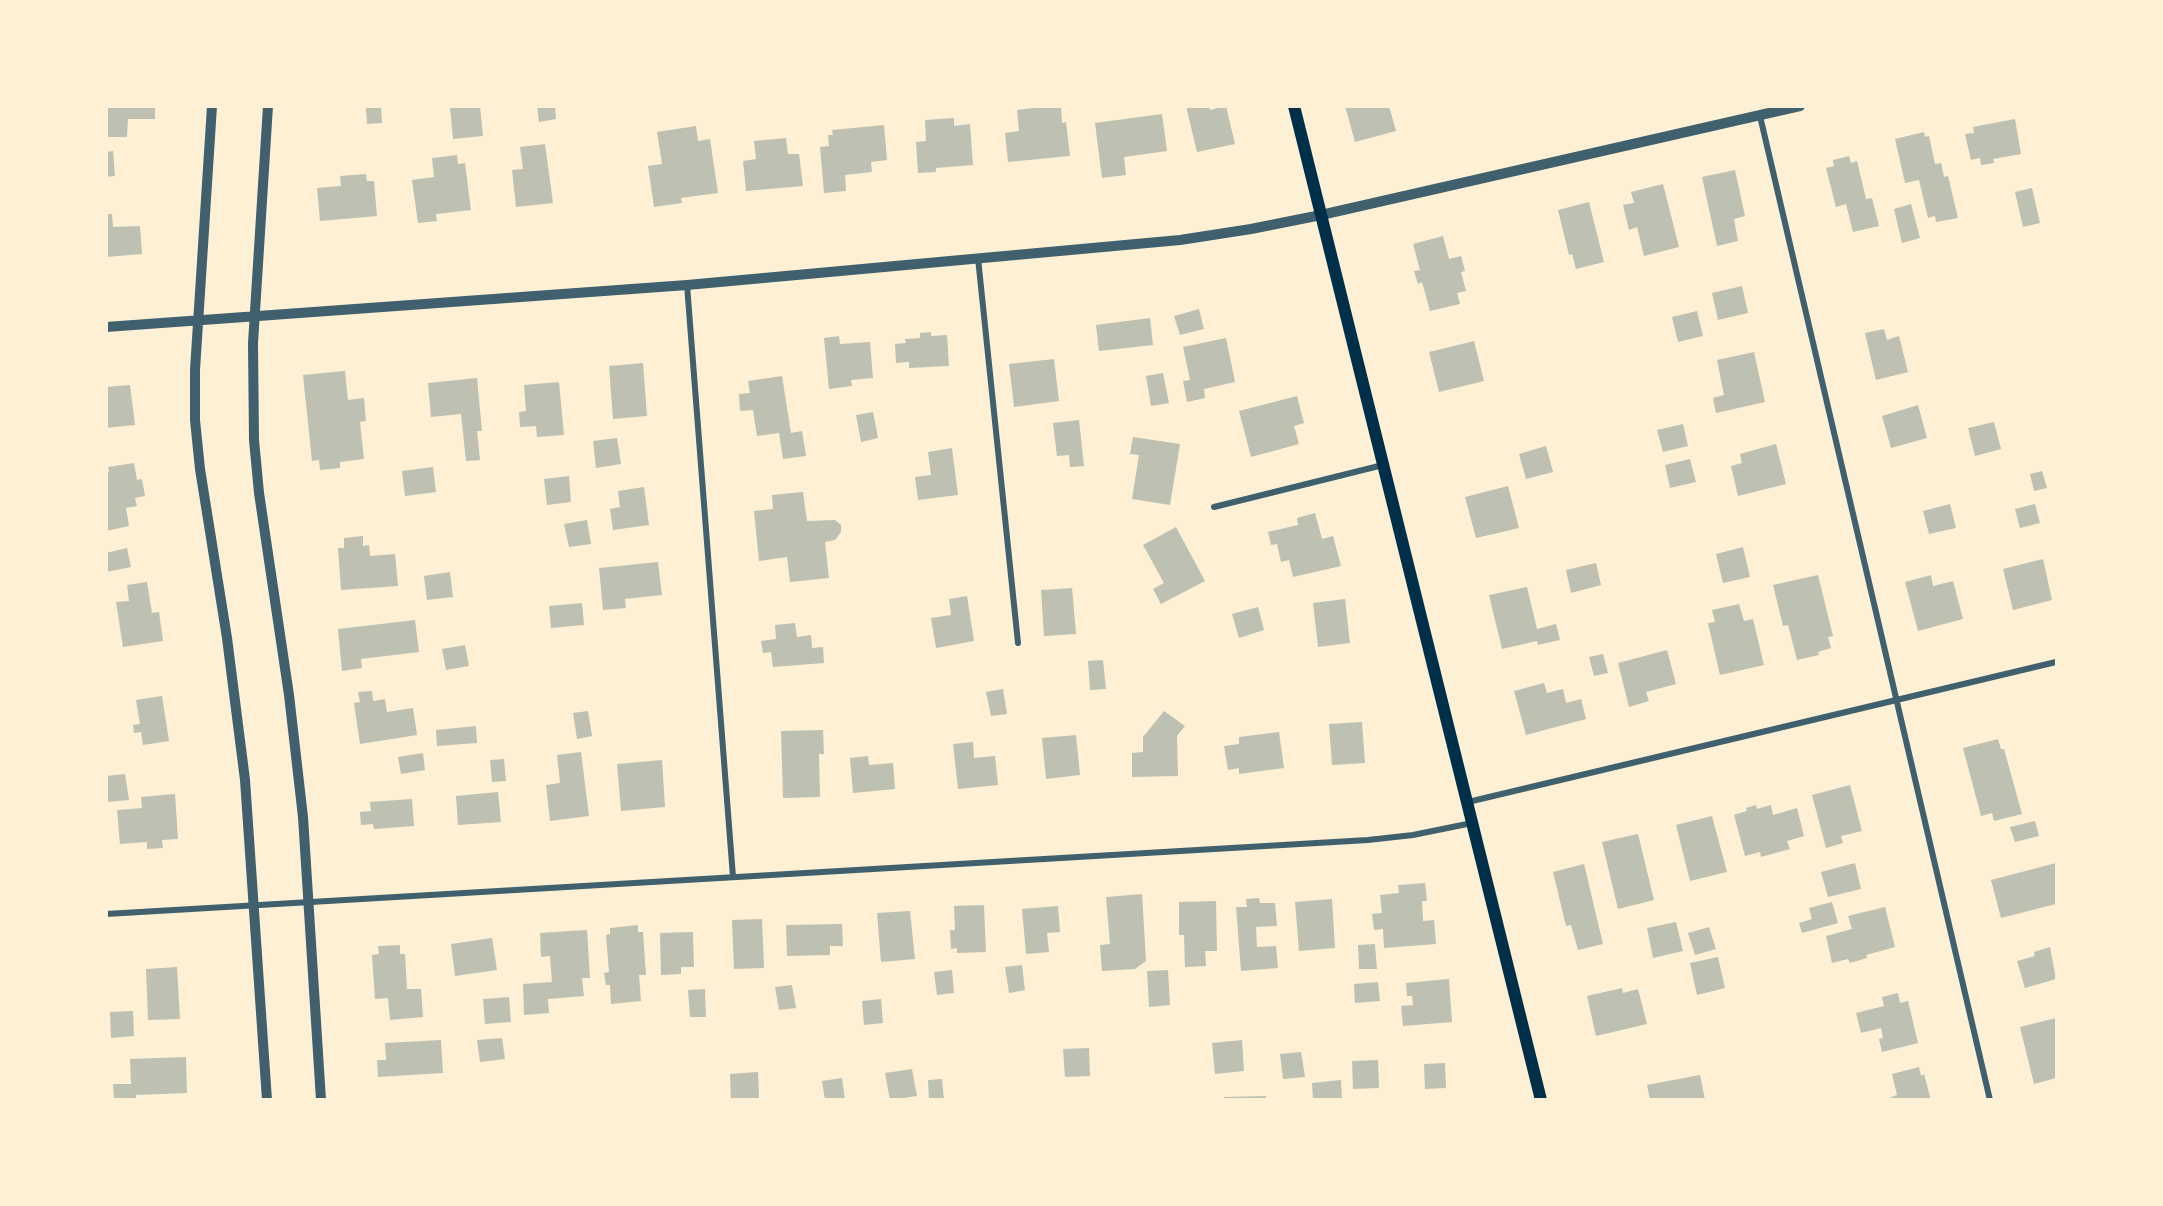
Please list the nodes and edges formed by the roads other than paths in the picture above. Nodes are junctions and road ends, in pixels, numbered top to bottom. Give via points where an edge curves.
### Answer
1 (212, 106) edge
2 (268, 106) edge
3 (1294, 106) edge
4 (1800, 106) edge
5 (1760, 116) junction
6 (1321, 215) junction
7 (978, 258) junction
8 (687, 285) junction
9 (254, 316) junction
10 (198, 321) junction
11 (106, 327) edge
12 (1383, 465) junction
13 (1214, 507) dead end
14 (1018, 643) dead end
15 (2056, 662) edge
16 (1897, 700) junction
17 (1467, 802) junction
18 (1472, 823) junction
19 (733, 877) junction
20 (309, 902) junction
21 (255, 905) junction
22 (106, 914) edge
23 (267, 1100) edge
24 (321, 1100) edge
25 (1541, 1100) edge
26 (1990, 1100) edge

1 - 10 street
2 - 9 street
3 - 6 main road
4 - 5 street
5 - 6 street
5 - 16 street
6 - 7 street via 1180,240
6 - 12 main road
7 - 8 street
7 - 14 street
8 - 9 street
8 - 19 street
9 - 10 street
9 - 20 street via 256,468 291,705
10 - 11 street
10 - 21 street via 197,444 227,638
12 - 13 street
12 - 17 main road
15 - 16 street
16 - 17 street
16 - 26 street
17 - 18 main road
18 - 19 street via 1368,840
18 - 25 main road
19 - 20 street
20 - 21 street
20 - 24 street
21 - 22 street
21 - 23 street

